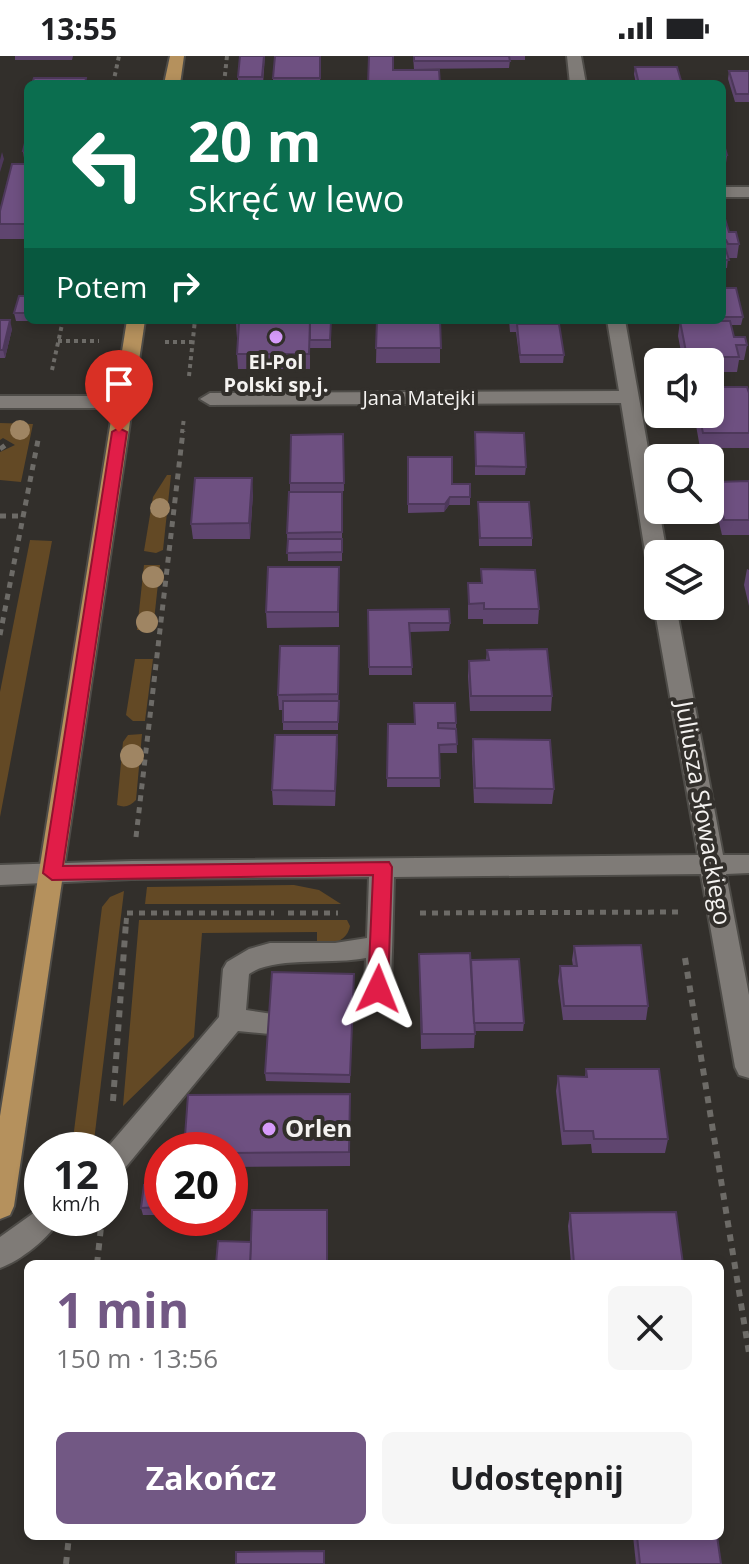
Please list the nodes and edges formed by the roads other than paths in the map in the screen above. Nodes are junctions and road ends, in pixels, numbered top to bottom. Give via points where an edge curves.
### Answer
1 (177, 56) edge
2 (574, 56) edge
3 (173, 80) edge
4 (577, 80) edge
5 (726, 192) edge
6 (749, 192) edge
7 (135, 324) edge
8 (617, 324) edge
9 (628, 397) junction
10 (210, 399) dead end
11 (0, 402) edge
12 (124, 402) junction
13 (654, 540) edge
14 (668, 620) edge
15 (712, 864) junction
16 (749, 864) edge
17 (382, 867) junction
18 (52, 873) junction
19 (0, 875) edge
20 (380, 946) junction
21 (353, 1009) edge
22 (232, 1020) junction
23 (270, 1023) edge
24 (749, 1067) edge
25 (128, 1144) edge
26 (0, 1206) edge
27 (24, 1236) edge
28 (0, 1255) edge

1 - 3 main road
2 - 4 street
5 - 6 street
7 - 12 main road
8 - 9 street
9 - 10 street, Jana Matejki
9 - 13 street
11 - 12 street
12 - 18 main road
14 - 15 street, Juliusza Słowackiego
15 - 16 street
15 - 17 street
15 - 24 street, Juliusza Słowackiego
17 - 18 street
17 - 20 street
18 - 19 street
18 - 26 main road
20 - 21 street via 378,989
20 - 22 street via 335,953 271,952 247,959 236,969
22 - 23 street
22 - 25 street
27 - 28 street

